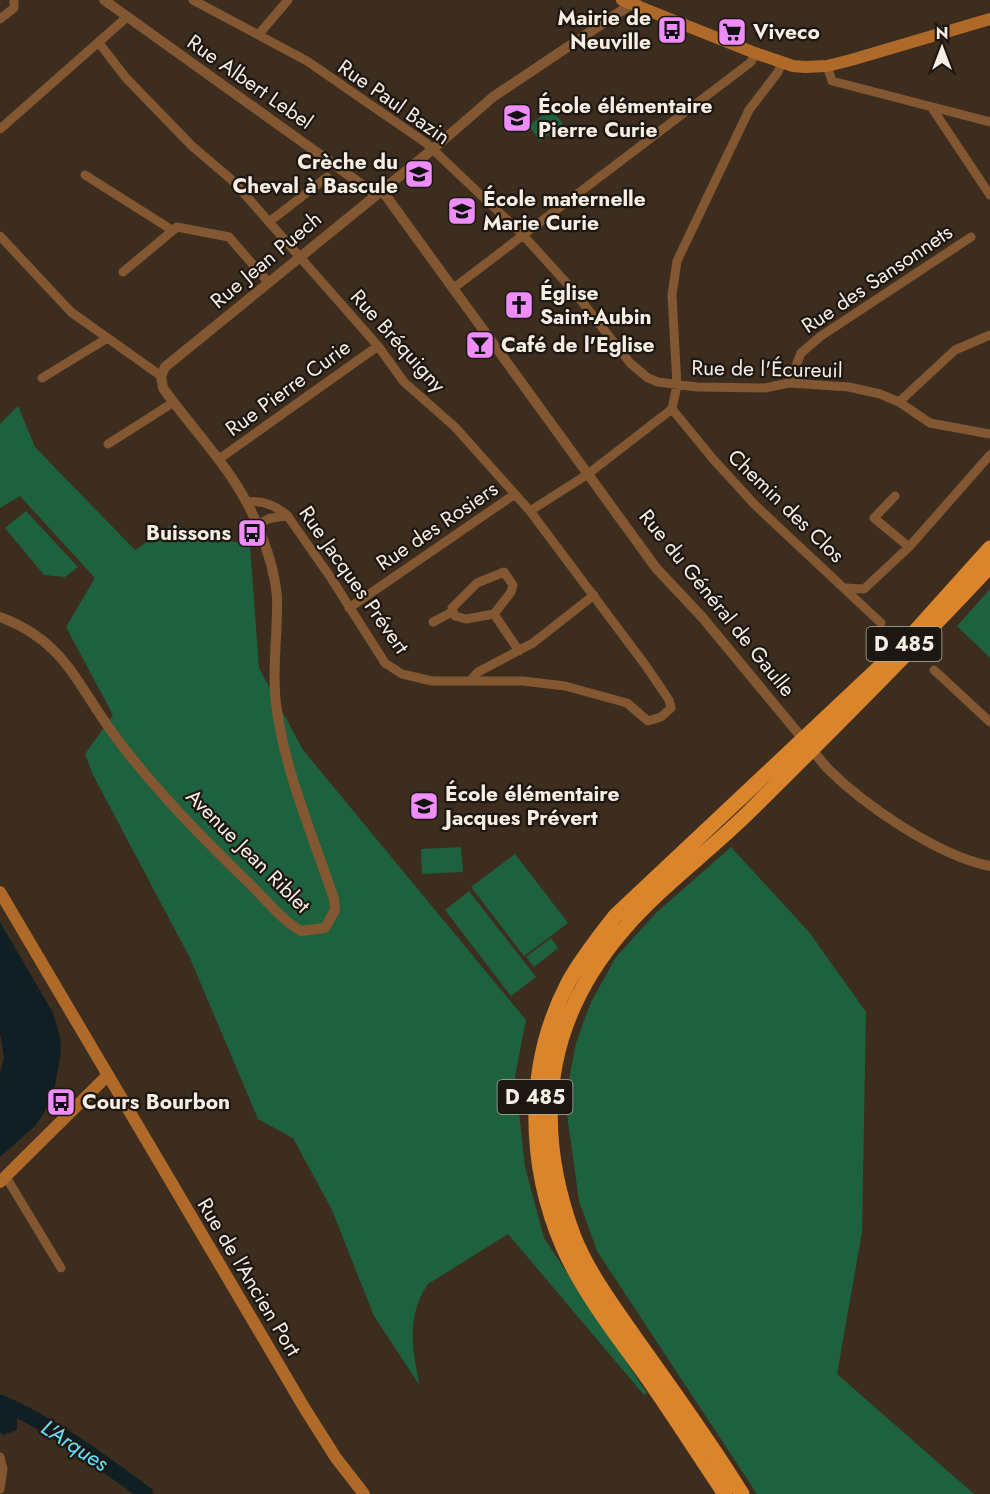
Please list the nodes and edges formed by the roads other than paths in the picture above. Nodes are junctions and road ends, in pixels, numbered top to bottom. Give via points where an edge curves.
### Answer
1 (14, 0) edge
2 (104, 0) edge
3 (193, 0) edge
4 (288, 0) edge
5 (630, 1) edge
6 (127, 17) junction
7 (0, 19) edge
8 (990, 19) edge
9 (259, 34) junction
10 (99, 43) junction
11 (755, 53) junction
12 (782, 63) junction
13 (827, 66) junction
14 (932, 108) junction
15 (990, 122) edge
16 (0, 129) edge
17 (433, 149) junction
18 (85, 175) dead end
19 (327, 177) dead end
20 (378, 192) junction
21 (990, 195) edge
22 (269, 222) junction
23 (172, 230) junction
24 (522, 234) junction
25 (0, 236) edge
26 (971, 237) dead end
27 (299, 256) junction
28 (123, 272) dead end
29 (268, 282) junction
30 (455, 287) junction
31 (990, 335) edge
32 (106, 339) junction
33 (378, 346) junction
34 (161, 376) junction
35 (42, 378) dead end
36 (789, 383) junction
37 (677, 385) junction
38 (174, 402) junction
39 (899, 402) junction
40 (672, 409) junction
41 (990, 434) edge
42 (108, 444) dead end
43 (990, 454) edge
44 (219, 459) junction
45 (588, 474) junction
46 (515, 494) junction
47 (896, 496) dead end
48 (246, 502) junction
49 (530, 511) junction
50 (287, 516) junction
51 (258, 525) junction
52 (909, 547) junction
53 (990, 548) edge
54 (990, 566) edge
55 (846, 588) junction
56 (594, 595) junction
57 (349, 608) junction
58 (453, 612) junction
59 (494, 614) junction
60 (0, 617) edge
61 (433, 622) dead end
62 (881, 623) dead end
63 (519, 651) junction
64 (934, 670) dead end
65 (471, 680) junction
66 (671, 708) joint
67 (990, 722) edge
68 (815, 737) junction
69 (800, 751) junction
70 (990, 866) edge
71 (0, 892) edge
72 (107, 1076) junction
73 (3, 1179) edge
74 (61, 1268) dead end
75 (0, 1457) edge
76 (0, 1490) edge
77 (364, 1494) edge
78 (725, 1494) edge
79 (742, 1494) edge

1 - 7 street via 14,8
2 - 6 street, Rue Albert Lebel
3 - 9 street, Rue Paul Bazin
4 - 9 street
5 - 11 main road
5 - 17 street, Rue Jean Puech via 492,97
6 - 10 street
6 - 20 street, Rue Albert Lebel
8 - 13 main road
9 - 17 street, Rue Paul Bazin via 307,61
10 - 16 street
10 - 22 street, Rue Bréquigny via 126,78 192,146 233,181
11 - 12 main road
11 - 24 street via 751,62
12 - 13 main road
12 - 37 street via 749,110 677,261 672,315
13 - 14 street via 832,81
14 - 15 street
14 - 21 street
17 - 20 street, Rue Jean Puech
17 - 24 street, Rue Paul Bazin
18 - 23 street
19 - 22 street
20 - 27 street, Rue Jean Puech
20 - 30 street, Rue du Général de Gaulle
22 - 27 street, Rue Bréquigny
23 - 28 street
23 - 29 street via 177,227 229,237
24 - 30 street
24 - 37 street, Rue Paul Bazin via 572,289 630,363 648,378
25 - 32 street via 55,296
26 - 36 street, Rue des Sansonnets via 821,336 801,353
27 - 29 street, Rue Jean Puech
27 - 33 street, Rue Bréquigny
29 - 34 street, Rue Jean Puech via 165,367
30 - 45 street, Rue du Général de Gaulle
31 - 39 street via 955,350
32 - 34 street
32 - 35 street
33 - 44 street, Rue Pierre Curie
33 - 46 street, Rue Bréquigny via 404,382 455,427
34 - 38 street, Avenue Jean Riblet via 163,388
36 - 37 street, Rue de l'Écureuil via 753,388
36 - 39 street, Rue de l'Écureuil via 849,387
37 - 40 street
38 - 42 street
38 - 44 street, Avenue Jean Riblet
39 - 41 street, Rue de l'Écureuil via 930,423
40 - 45 street
40 - 55 street, Chemin des Clos via 755,504
43 - 52 street
44 - 48 street, Avenue Jean Riblet
45 - 49 street
45 - 70 street, Rue du Général de Gaulle via 656,568 849,790 945,850
46 - 49 street, Rue Bréquigny
46 - 57 street, Rue des Rosiers
47 - 52 street via 874,518
48 - 50 street, Rue Jacques Prévert via 257,500
48 - 51 street, Avenue Jean Riblet
49 - 56 street, Rue Bréquigny
50 - 51 street
50 - 57 street, Rue Jacques Prévert
51 - 60 street, Avenue Jean Riblet via 277,595 276,708 280,731 334,899 335,910 325,927 314,931 301,931 281,915 205,840 113,733 59,654 41,637
52 - 55 street via 864,589
53 - 68 highway, D 485
54 - 68 highway, D 485 via 909,654
55 - 62 street, Chemin des Clos
56 - 63 street
56 - 66 street, Rue Bréquigny via 669,699
57 - 65 street, Rue Jacques Prévert via 385,663 402,674 432,681
58 - 59 street via 466,619
58 - 59 street via 477,583 504,572 513,585
58 - 61 street
59 - 63 street
63 - 65 street via 478,672
64 - 67 street
65 - 66 street, Rue Jacques Prévert via 565,686 627,703 648,721
68 - 69 highway, D 485
69 - 78 highway, D 485 via 622,909 589,948 552,1019 535,1101 544,1191 563,1248 602,1314
69 - 79 highway, D 485 via 748,813 625,927 602,956 565,1025 550,1101 550,1147 557,1187 576,1241 614,1307
71 - 72 main road, Rue de l'Ancien Port
72 - 73 main road
72 - 77 main road, Rue de l'Ancien Port via 305,1409
73 - 74 street
75 - 76 street

